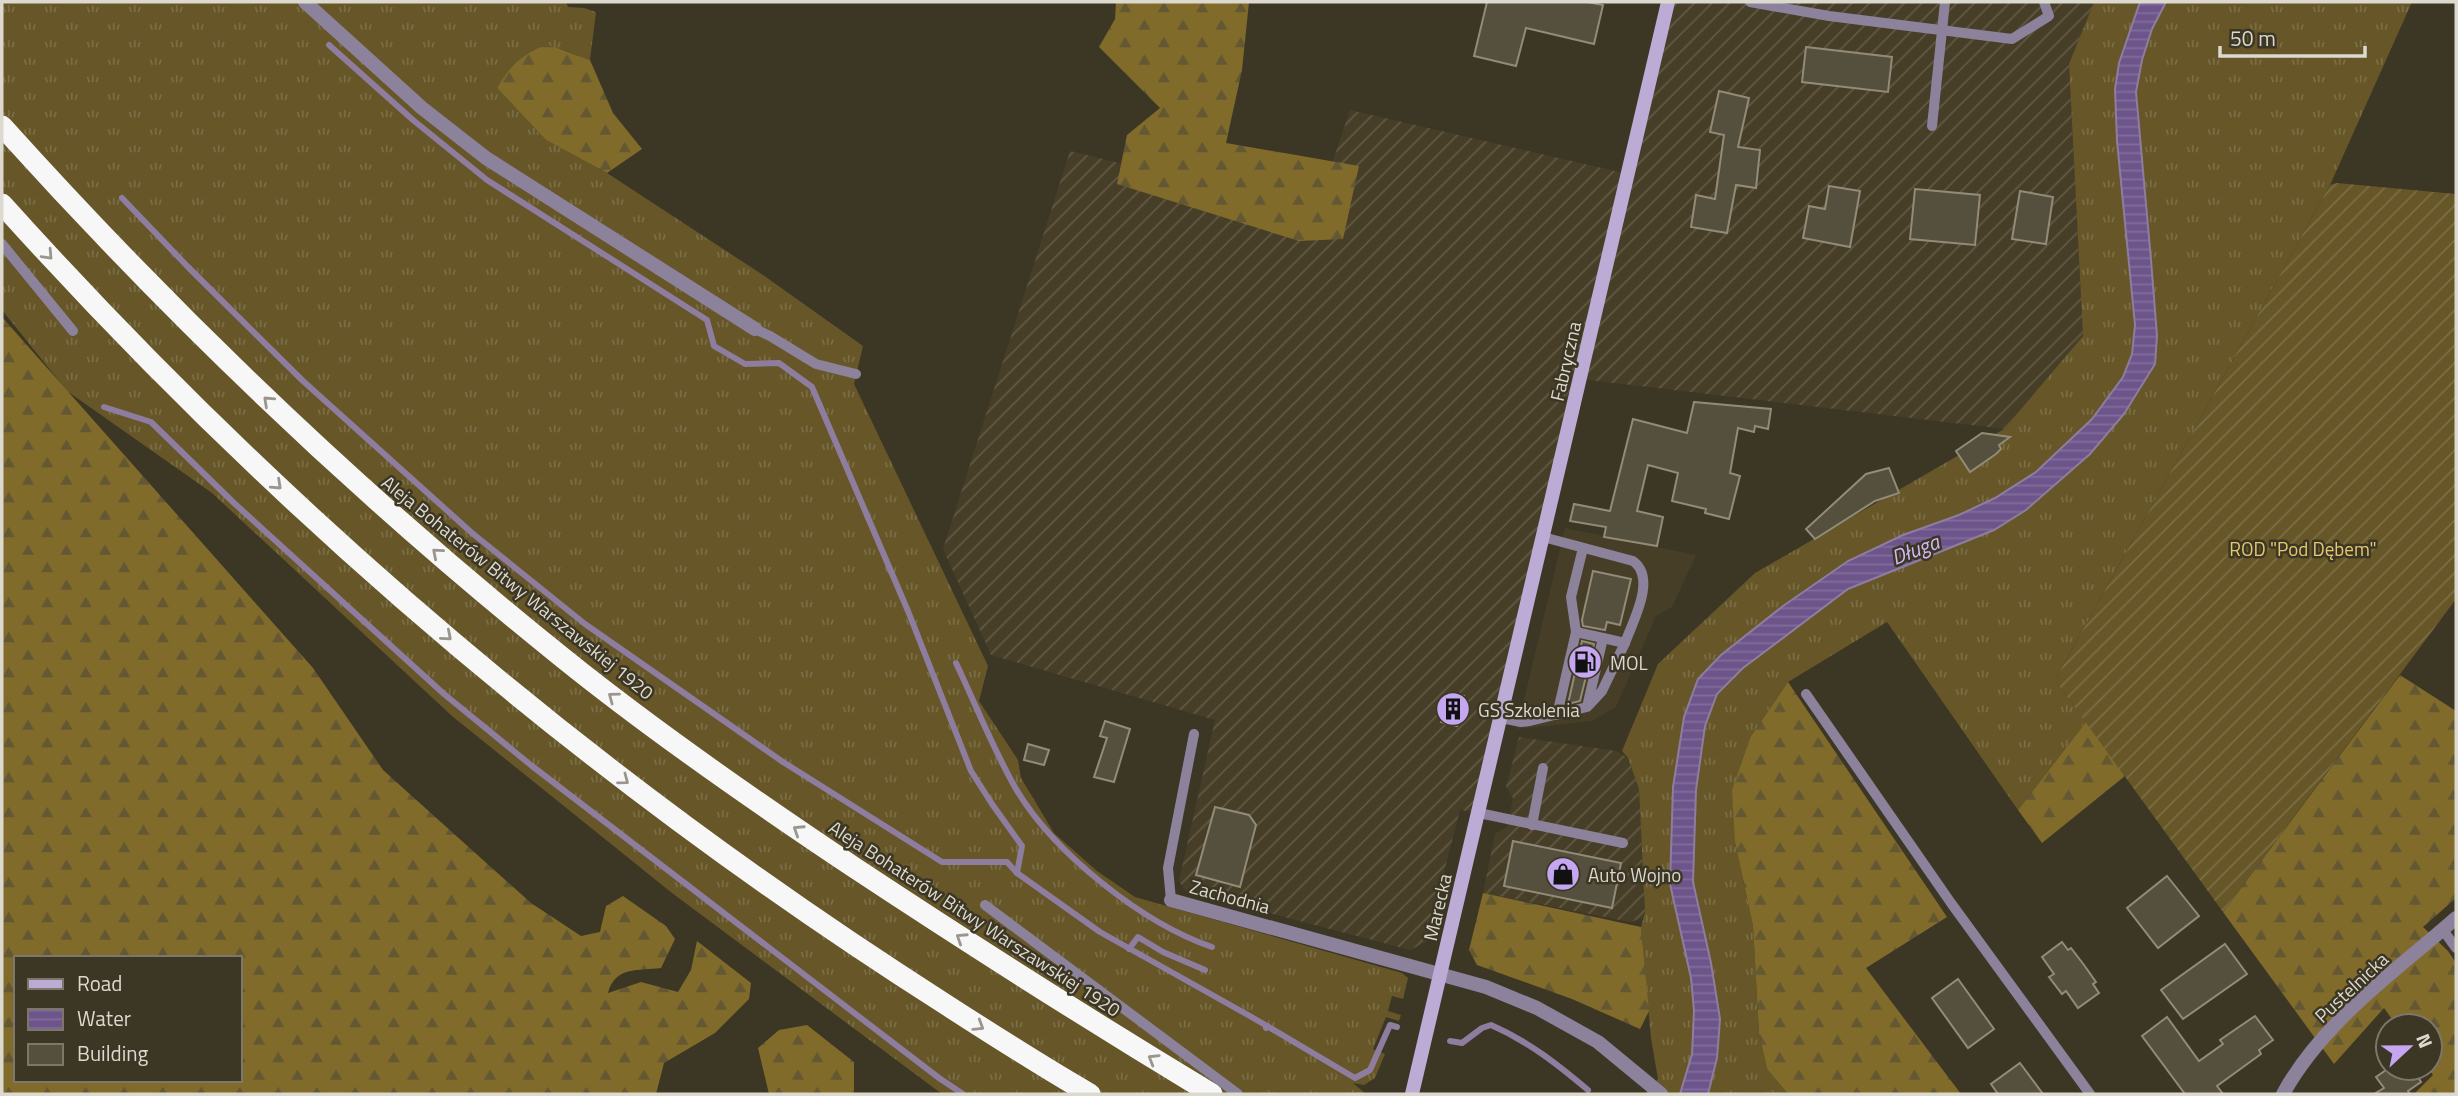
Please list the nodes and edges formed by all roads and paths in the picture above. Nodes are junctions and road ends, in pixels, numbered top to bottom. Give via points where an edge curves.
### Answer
1 (305, 2) edge
2 (1668, 2) edge
3 (1750, 2) edge
4 (1945, 2) edge
5 (2044, 2) edge
6 (1941, 30) junction
7 (2, 126) edge
8 (1932, 126) dead end
9 (2, 204) edge
10 (2, 244) edge
11 (755, 329) joint
12 (72, 331) dead end
13 (856, 374) dead end
14 (1544, 537) junction
15 (1583, 548) junction
16 (1576, 632) junction
17 (1603, 638) junction
18 (1625, 643) junction
19 (1806, 694) dead end
20 (1587, 707) junction
21 (1557, 715) junction
22 (1500, 723) junction
23 (1194, 734) dead end
24 (1544, 768) dead end
25 (1479, 813) junction
26 (1532, 825) junction
27 (1623, 843) dead end
28 (1171, 900) joint
29 (985, 905) dead end
30 (2456, 918) edge
31 (2443, 930) junction
32 (2456, 947) edge
33 (1441, 974) junction
34 (1657, 1090) edge
35 (1090, 1094) edge
36 (1212, 1094) edge
37 (1238, 1094) edge
38 (1412, 1094) edge
39 (2090, 1094) edge
40 (2283, 1094) edge

1 - 11 street via 422,108 486,158
2 - 14 street, Fabryczna
3 - 6 lane
4 - 6 lane
5 - 6 lane via 2049,16 2012,39
6 - 8 lane
36 -> 7 highway, Aleja Bohaterów Bitwy Warszawskiej 1920 via 1080,1014 783,820 564,659 398,520 253,387 136,271
9 -> 35 highway via 123,336 219,431 322,528 546,721 734,863 847,941
10 - 12 lane
11 - 13 lane via 816,364
14 - 15 lane
14 - 22 street, Fabryczna
15 - 16 lane via 1571,597
15 - 18 lane via 1641,567 1641,598
16 - 17 lane
16 - 21 lane
17 - 18 lane
17 - 20 lane
18 - 20 lane via 1602,691
19 - 39 lane
20 - 21 lane
21 - 22 lane
22 - 25 street, Marecka
23 - 28 lane, Zachodnia via 1168,868
24 - 26 lane
25 - 26 lane
25 - 33 street, Marecka
26 - 27 lane
28 - 33 street, Zachodnia
29 - 37 lane
30 - 31 street, Pustelnicka
31 - 32 lane
31 - 40 street, Pustelnicka via 2344,1016 2311,1051
33 - 34 street, Zachodnia via 1537,1008 1598,1042
33 - 38 street, Marecka

